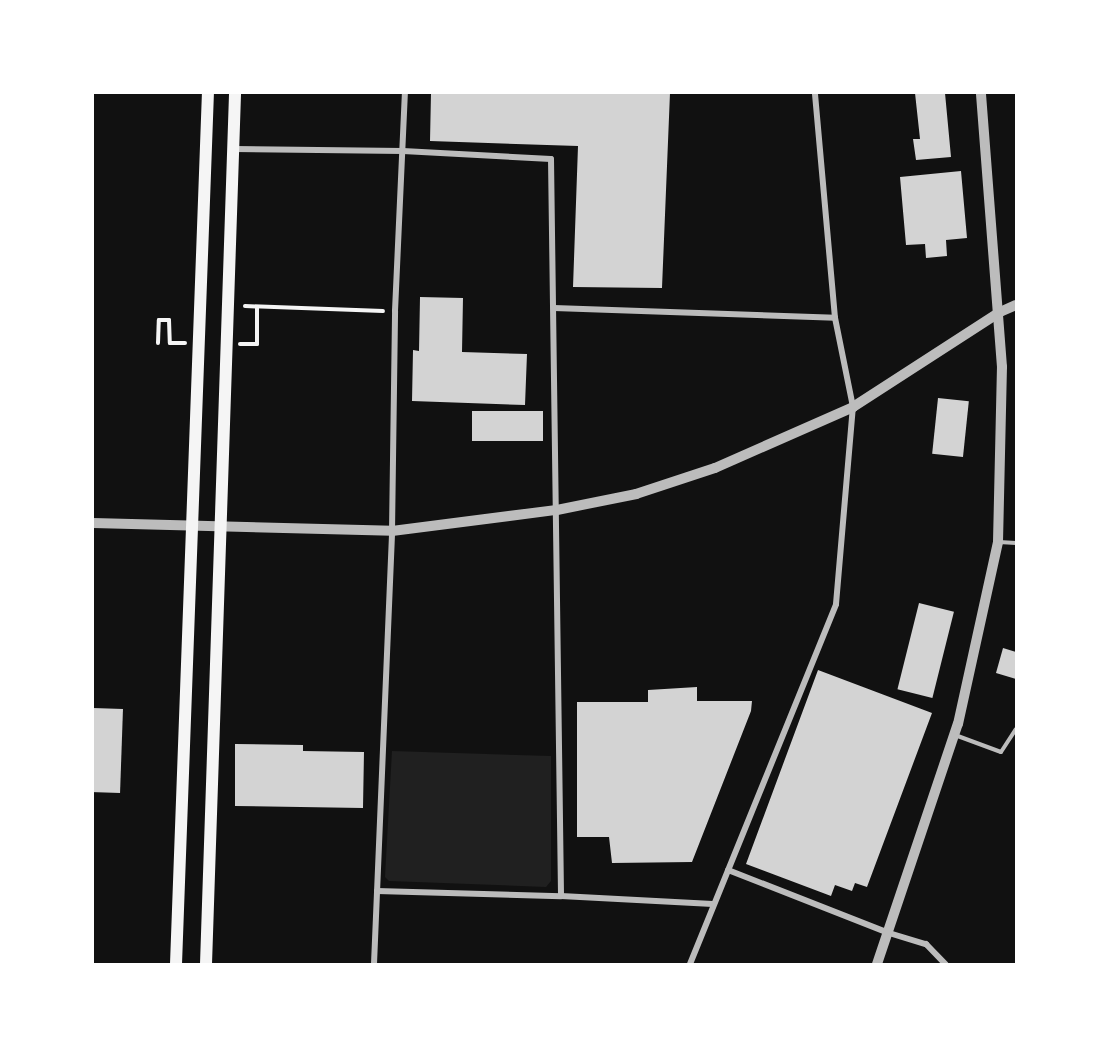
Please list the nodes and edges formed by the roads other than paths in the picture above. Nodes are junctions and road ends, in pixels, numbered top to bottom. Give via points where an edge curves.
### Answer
1 (208, 93) edge
2 (235, 93) edge
3 (405, 93) edge
4 (815, 93) edge
5 (981, 93) edge
6 (233, 149) junction
7 (403, 151) junction
8 (1016, 305) edge
9 (554, 308) junction
10 (1000, 312) junction
11 (835, 318) junction
12 (853, 407) junction
13 (557, 510) junction
14 (93, 523) edge
15 (222, 525) junction
16 (191, 526) junction
17 (392, 531) junction
18 (998, 542) junction
19 (1016, 543) edge
20 (1016, 729) edge
21 (954, 735) junction
22 (728, 870) junction
23 (377, 891) junction
24 (561, 896) junction
25 (713, 903) junction
26 (889, 933) junction
27 (176, 964) edge
28 (206, 964) edge
29 (374, 964) edge
30 (690, 964) edge
31 (878, 964) edge
32 (945, 964) edge

1 - 16 main road
2 - 6 main road
3 - 7 street
4 - 11 street
5 - 10 street
6 - 7 street
6 - 15 main road
7 - 9 street via 551,159
7 - 17 street via 395,311
8 - 10 street
9 - 11 street
9 - 13 street
10 - 12 street
10 - 18 street
11 - 12 street
12 - 13 street via 715,468 636,494
12 - 22 street via 836,604
13 - 17 street
13 - 24 street
14 - 16 street
15 - 16 street
15 - 17 street
15 - 28 main road
16 - 27 main road
17 - 23 street
18 - 19 lane
18 - 21 street
20 - 21 lane via 1001,752
21 - 26 street
22 - 25 street
22 - 26 street
23 - 24 street
23 - 29 street
24 - 25 street
25 - 30 street
26 - 31 street
26 - 32 street via 926,944

